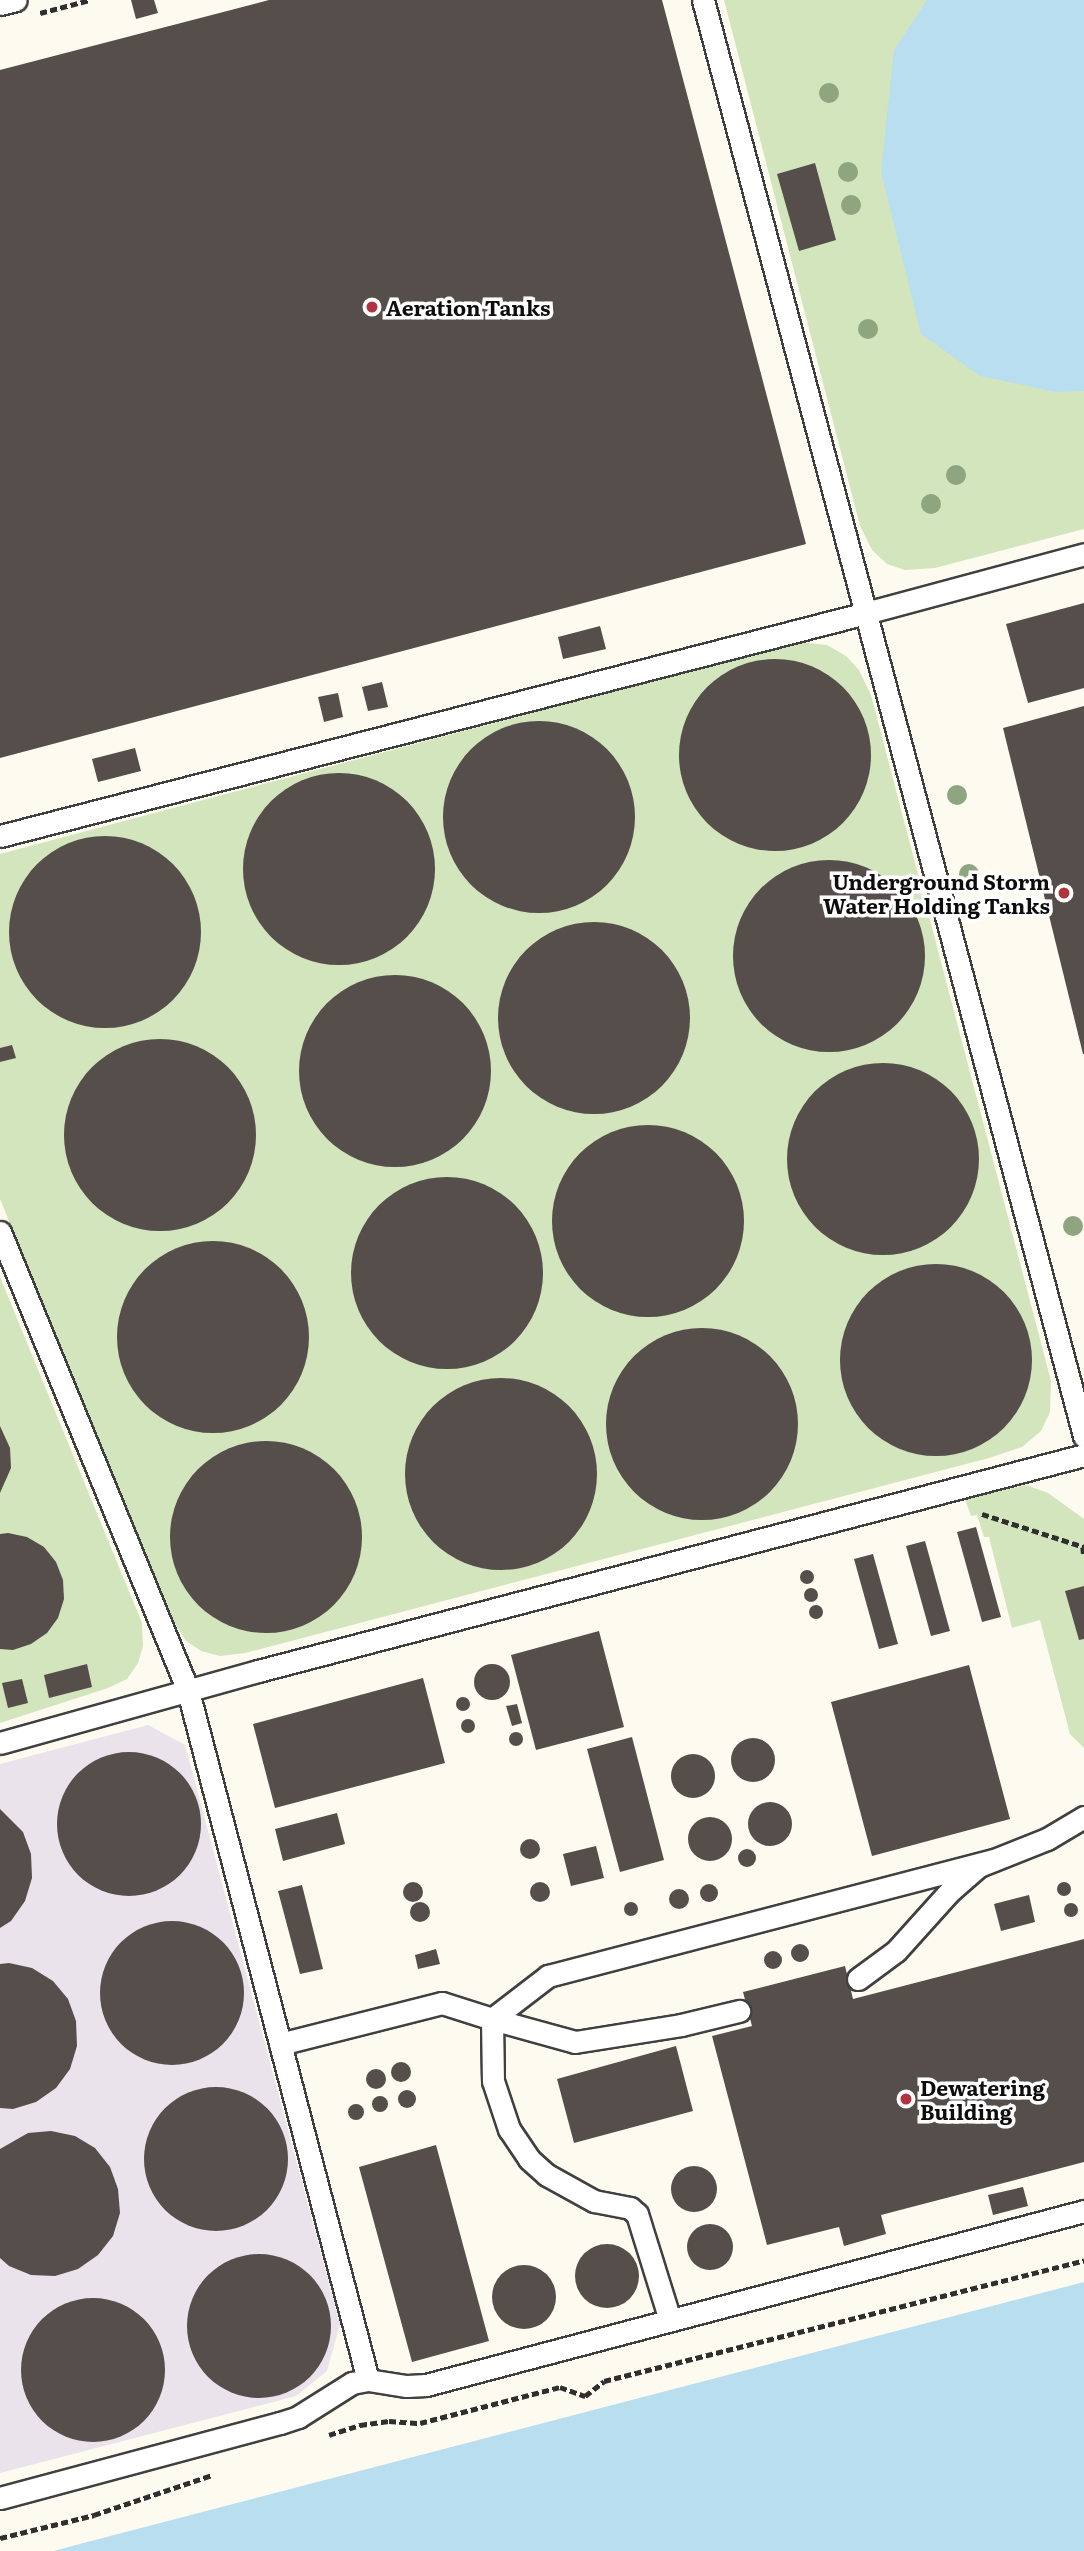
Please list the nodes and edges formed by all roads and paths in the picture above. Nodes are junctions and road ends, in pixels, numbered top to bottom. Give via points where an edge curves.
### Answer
1 (16, 0) edge
2 (703, 0) edge
3 (0, 4) edge
4 (1084, 554) edge
5 (866, 613) junction
6 (0, 836) edge
7 (0, 1232) edge
8 (1084, 1436) edge
9 (1084, 1455) edge
10 (975, 1512) dead end
11 (1084, 1547) edge
12 (1084, 1556) edge
13 (188, 1691) junction
14 (0, 1743) edge
15 (1084, 1817) edge
16 (992, 1860) junction
17 (858, 1979) dead end
18 (739, 2011) dead end
19 (492, 2020) junction
20 (280, 2044) junction
21 (1084, 2211) edge
22 (1084, 2260) edge
23 (670, 2320) junction
24 (368, 2380) junction
25 (324, 2437) dead end
26 (224, 2471) dead end
27 (0, 2498) edge
28 (0, 2538) edge

1 - 3 lane
2 - 5 lane
4 - 5 lane
5 - 6 lane
5 - 8 lane
7 - 13 lane
9 - 13 lane
10 - 11 path
11 - 12 path
13 - 14 lane
13 - 20 lane
15 - 16 lane via 1047,1839
16 - 17 lane via 950,1891 881,1964
16 - 19 lane via 548,1976
18 - 19 lane via 575,2042
19 - 20 lane via 442,2003
19 - 23 lane via 493,2081 509,2129 529,2159 547,2175 594,2201 630,2208 637,2214
20 - 24 lane
21 - 23 lane
22 - 25 path via 604,2381 585,2396 560,2387 420,2423 360,2425
23 - 24 lane via 426,2385
24 - 27 lane via 280,2423
26 - 28 path via 94,2515

